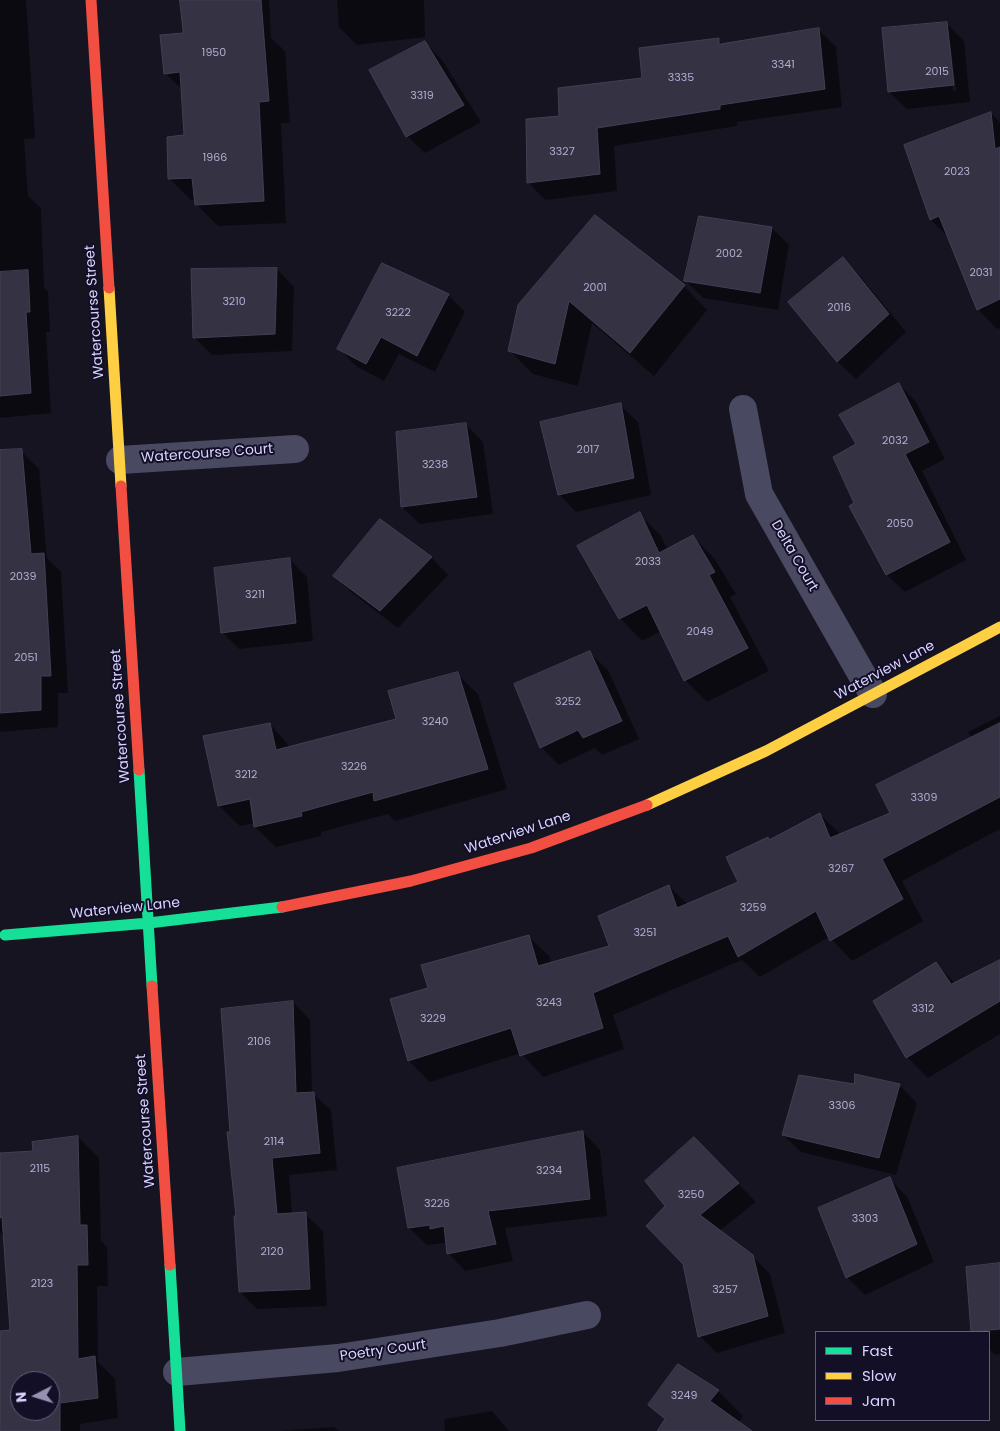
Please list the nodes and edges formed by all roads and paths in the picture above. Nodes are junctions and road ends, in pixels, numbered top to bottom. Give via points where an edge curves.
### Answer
1 (91, 0) edge
2 (743, 409) dead end
3 (295, 449) dead end
4 (120, 460) junction
5 (1000, 627) edge
6 (873, 694) junction
7 (149, 923) junction
8 (5, 936) dead end
9 (587, 1315) dead end
10 (177, 1372) junction
11 (180, 1431) edge

1 - 4 street, Watercourse Street
2 - 6 street, Delta Court via 759,494
3 - 4 street, Watercourse Court
4 - 7 street, Watercourse Street
5 - 6 street, Waterview Lane
6 - 7 street, Waterview Lane via 766,751 659,800 530,848 411,882 276,908
7 - 8 street, Waterview Lane
7 - 10 street, Watercourse Street
9 - 10 street, Poetry Court via 500,1333 338,1358
10 - 11 street, Watercourse Street

